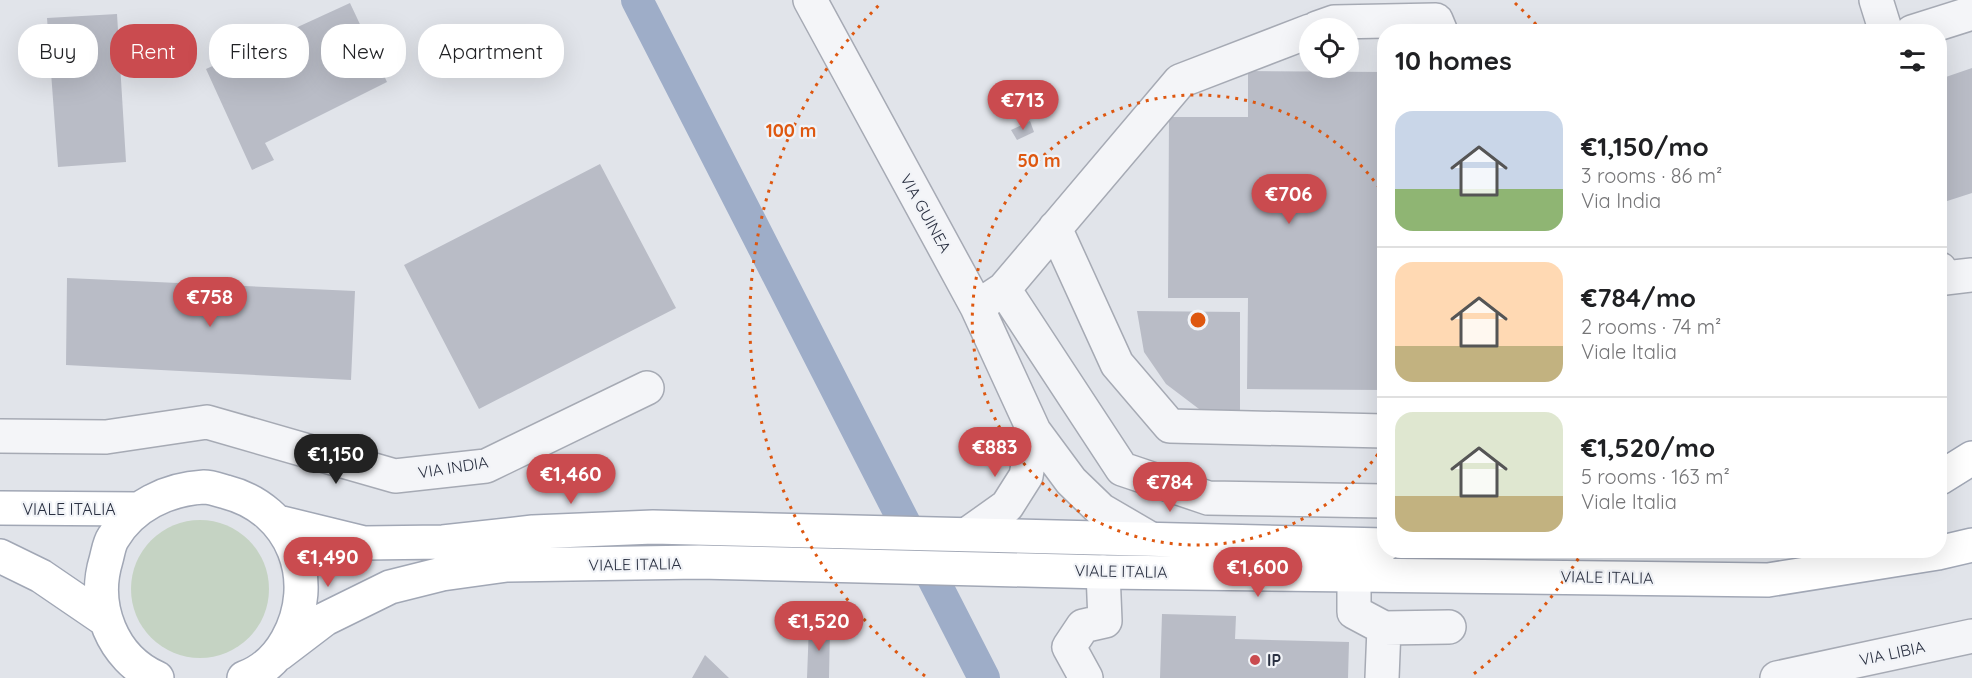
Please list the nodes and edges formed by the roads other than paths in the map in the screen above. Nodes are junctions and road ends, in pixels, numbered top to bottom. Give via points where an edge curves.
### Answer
1 (810, 0) edge
2 (1876, 0) edge
3 (1972, 13) edge
4 (1359, 22) edge
5 (1438, 24) edge
6 (1884, 24) edge
7 (1937, 24) edge
8 (1299, 36) edge
9 (1055, 228) junction
10 (1972, 275) edge
11 (1947, 278) edge
12 (1004, 289) junction
13 (978, 307) junction
14 (647, 388) dead end
15 (1034, 431) junction
16 (1377, 431) edge
17 (0, 436) edge
18 (1972, 458) edge
19 (1947, 474) edge
20 (1377, 501) edge
21 (0, 508) edge
22 (138, 509) junction
23 (278, 522) junction
24 (1972, 526) edge
25 (962, 533) junction
26 (1149, 538) junction
27 (1377, 545) edge
28 (1972, 545) edge
29 (1947, 546) edge
30 (1947, 551) edge
31 (1947, 554) edge
32 (0, 556) edge
33 (1972, 557) edge
34 (1907, 558) edge
35 (1103, 572) junction
36 (1354, 573) junction
37 (104, 619) junction
38 (1449, 627) dead end
39 (1384, 628) junction
40 (1972, 636) edge
41 (258, 671) edge
42 (150, 676) edge
43 (1086, 678) edge
44 (1382, 678) edge
45 (1777, 678) edge

1 - 13 street, VIA GUINEA
2 - 6 street
3 - 7 street
4 - 5 street via 1436,20
8 - 9 street via 1180,81
9 - 12 street
9 - 16 street via 1117,364 1170,426
10 - 11 street
12 - 13 street
12 - 20 street via 1122,469 1208,498
13 - 15 street, VIA GUINEA
14 - 17 street, VIA INDIA via 486,466 395,476 207,422 106,437
15 - 25 street via 1026,476 1007,506
15 - 26 street, VIA GUINEA via 1071,481 1101,510
18 - 19 main road
21 - 22 main road, VIALE ITALIA
22 - 23 main road via 169,492 206,487 246,497
22 - 37 main road via 112,539 100,580
23 - 25 main road, VIALE ITALIA via 363,543 443,542 533,532 653,527
23 - 41 main road via 296,554 303,583 297,621
24 - 29 main road, VIALE ITALIA
25 - 26 main road, VIALE ITALIA
26 - 27 main road, VIALE ITALIA
28 - 30 main road
31 - 33 main road
32 - 37 main road via 40,576
34 - 36 main road, VIALE ITALIA via 1768,580
35 - 36 main road, VIALE ITALIA
35 - 41 main road, VIALE ITALIA via 699,562 507,565 442,574 390,587 325,619
35 - 43 street via 1105,621 1083,626 1069,646
36 - 39 street via 1354,612
37 - 42 main road via 121,650
38 - 39 street
39 - 44 street
40 - 45 street, VIA LIBIA

